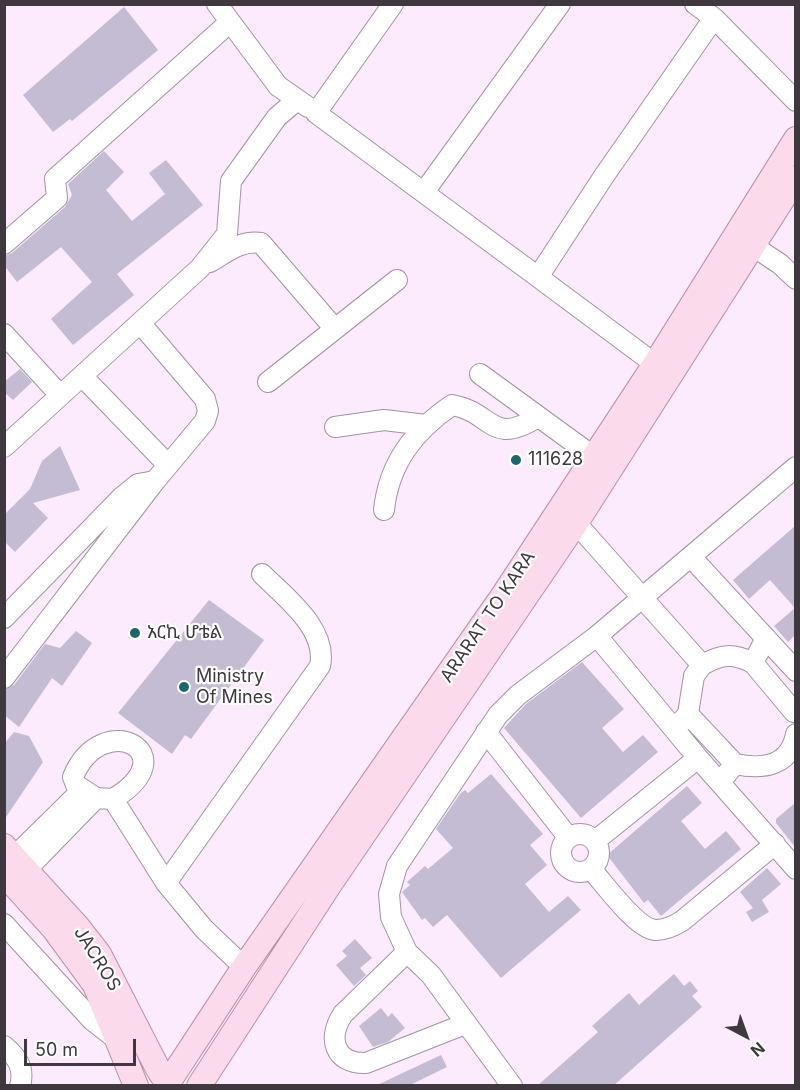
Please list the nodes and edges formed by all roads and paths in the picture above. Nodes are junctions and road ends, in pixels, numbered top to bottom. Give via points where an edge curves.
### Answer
1 (217, 4) edge
2 (393, 4) edge
3 (560, 4) edge
4 (695, 4) edge
5 (714, 18) junction
6 (230, 22) junction
7 (297, 100) junction
8 (795, 101) edge
9 (316, 113) junction
10 (795, 139) edge
11 (795, 178) edge
12 (424, 192) junction
13 (4, 244) edge
14 (753, 246) junction
15 (200, 268) junction
16 (538, 277) junction
17 (795, 279) edge
18 (397, 280) dead end
19 (141, 324) junction
20 (335, 329) junction
21 (4, 334) edge
22 (655, 364) junction
23 (480, 374) dead end
24 (82, 376) junction
25 (268, 382) dead end
26 (60, 395) junction
27 (538, 417) junction
28 (426, 425) junction
29 (336, 427) dead end
30 (4, 447) edge
31 (594, 457) junction
32 (168, 465) junction
33 (795, 467) edge
34 (155, 481) junction
35 (384, 510) dead end
36 (567, 517) junction
37 (691, 558) junction
38 (262, 574) dead end
39 (39, 583) junction
40 (644, 597) junction
41 (62, 603) junction
42 (4, 618) edge
43 (597, 636) junction
44 (766, 638) junction
45 (753, 663) junction
46 (702, 665) junction
47 (794, 667) edge
48 (4, 678) edge
49 (688, 714) junction
50 (795, 715) edge
51 (674, 729) junction
52 (486, 732) junction
53 (795, 734) edge
54 (698, 758) junction
55 (735, 764) junction
56 (720, 782) junction
57 (568, 837) junction
58 (596, 841) junction
59 (775, 844) junction
60 (12, 862) edge
61 (591, 869) junction
62 (795, 869) edge
63 (166, 883) junction
64 (4, 924) edge
65 (407, 952) junction
66 (244, 967) junction
67 (465, 1024) junction
68 (115, 1038) junction
69 (4, 1046) edge
70 (168, 1085) edge
71 (20, 1086) edge
72 (136, 1086) edge
73 (199, 1086) edge
74 (512, 1086) edge

1 - 6 street
2 - 9 street
3 - 12 street
4 - 5 street
5 - 8 street
5 - 16 street
6 - 7 street via 278,86
6 - 13 street via 56,179 57,198
7 - 9 street
7 - 15 street via 277,117 231,181 227,234
9 - 12 street
10 - 22 main road, ARARAT TO KARA
11 - 14 main road, ARARAT TO KARA
12 - 16 street
14 - 17 street
14 - 36 main road, ARARAT TO KARA
15 - 19 street
15 - 20 street via 239,244 261,243
16 - 22 street
18 - 20 street
19 - 24 street
19 - 32 street via 205,399 208,411 205,422
20 - 25 street
21 - 26 street
22 - 31 main road, ARARAT TO KARA
23 - 27 street
24 - 26 street
24 - 32 street
26 - 30 street
27 - 28 street via 505,430 466,407 452,405
27 - 31 street
28 - 29 street via 384,420
28 - 35 street via 408,442 386,492
31 - 36 main road, ARARAT TO KARA
32 - 34 street
33 - 37 street
34 - 39 street via 138,484 122,497
34 - 41 street
36 - 40 street
36 - 66 main road, ARARAT TO KARA
36 - 73 main road, ARARAT TO KARA
37 - 40 street
37 - 44 street
38 - 63 street via 300,612 319,640 323,654 320,666
39 - 41 street
39 - 42 street
40 - 43 street
40 - 46 street
41 - 48 street
43 - 51 street
43 - 52 street via 518,695
44 - 45 street
44 - 47 street
45 - 46 street via 736,655 720,656
45 - 50 street
46 - 49 street via 694,676
49 - 51 street
49 - 55 street
51 - 54 street
52 - 57 street
52 - 65 street via 397,866 389,894 391,917
53 - 55 street via 794,745 785,758 771,766 751,768
54 - 56 street
54 - 58 street
55 - 56 street
56 - 59 street
57 - 58 street via 577,833
57 - 61 street via 560,855 564,865 582,873
58 - 61 street via 598,861
59 - 61 street via 671,928 654,930 640,924
59 - 62 street
60 - 63 street via 97,796
60 - 68 main road, JACROS via 95,985
60 - 70 main road, JACROS via 78,927 99,954
63 - 66 street via 204,929
64 - 68 street via 92,1020
65 - 67 street via 431,975
65 - 67 street via 335,1026 333,1038 342,1057 353,1063 366,1063
66 - 70 main road, ARARAT TO KARA
67 - 74 street
68 - 72 main road, JACROS
69 - 71 street via 18,1058

